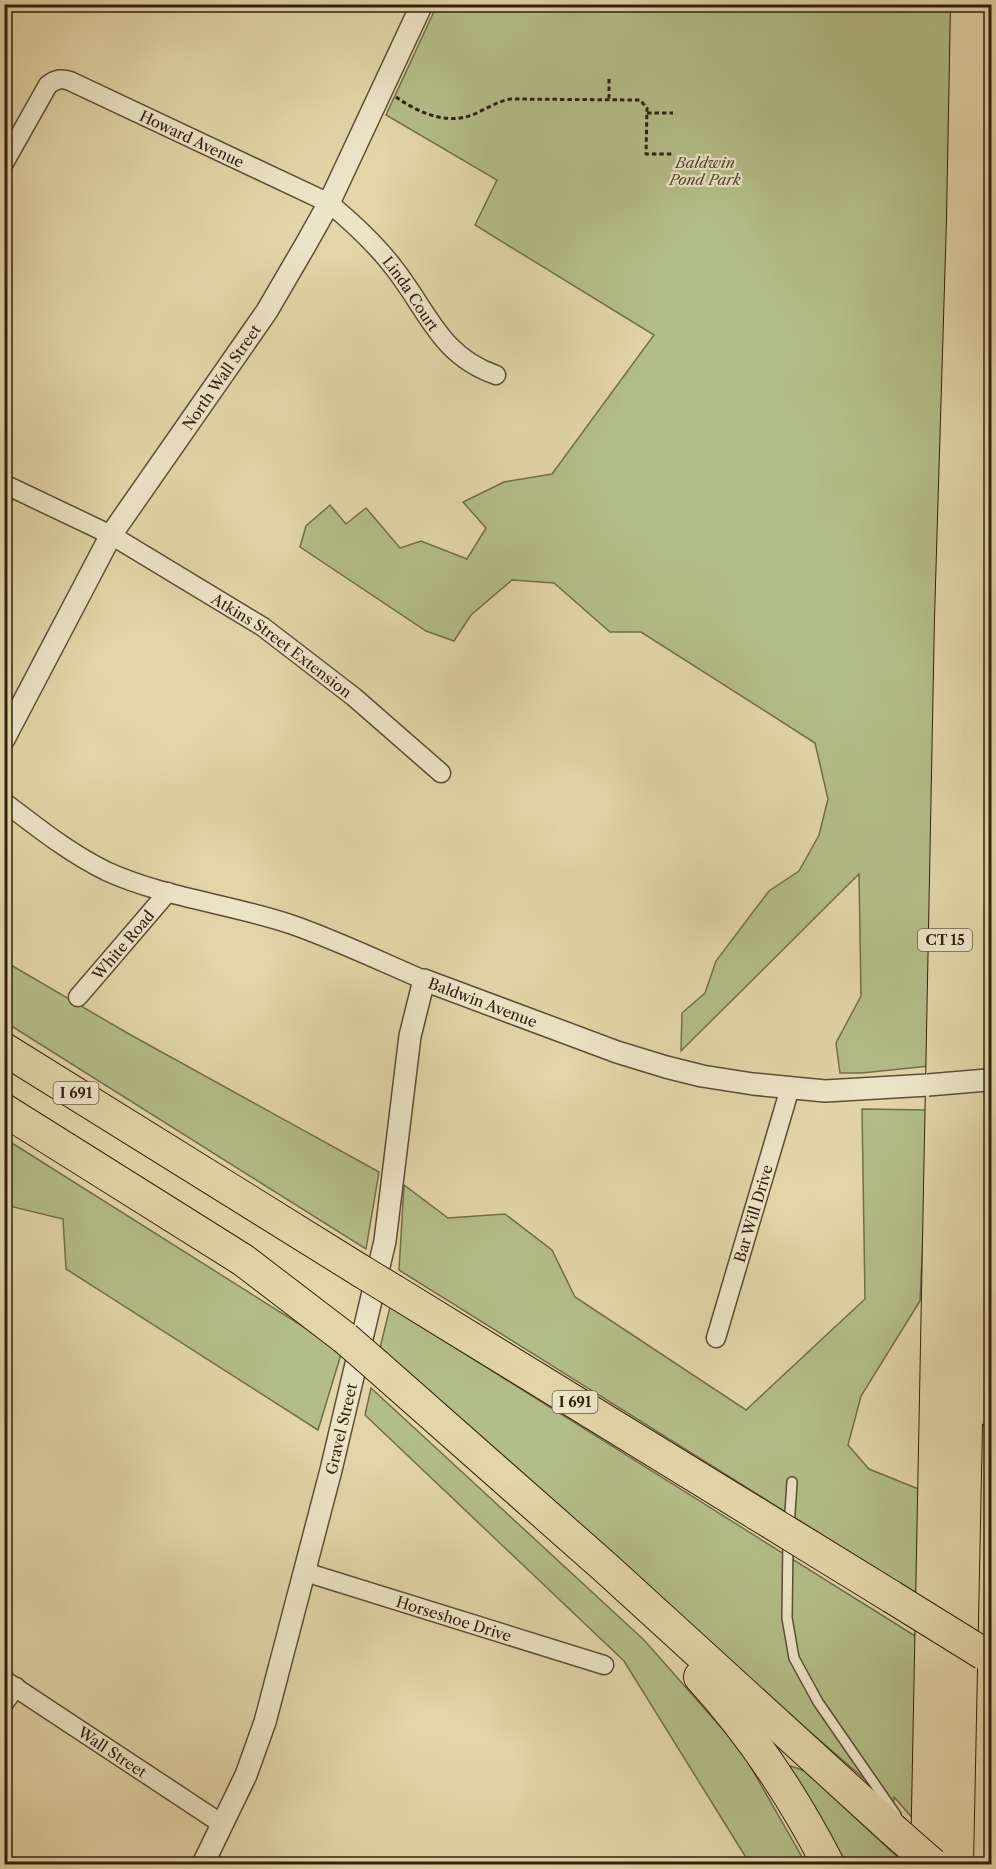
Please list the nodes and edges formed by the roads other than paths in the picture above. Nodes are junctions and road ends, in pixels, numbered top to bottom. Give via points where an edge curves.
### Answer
1 (422, 4) edge
2 (978, 9) edge
3 (4, 163) edge
4 (329, 203) junction
5 (496, 375) dead end
6 (4, 484) edge
7 (111, 535) junction
8 (4, 739) edge
9 (441, 773) dead end
10 (4, 802) edge
11 (168, 892) junction
12 (423, 980) junction
13 (78, 997) dead end
14 (4, 1049) edge
15 (989, 1080) edge
16 (790, 1088) junction
17 (4, 1110) edge
18 (969, 1220) junction
19 (716, 1338) dead end
20 (992, 1411) edge
21 (792, 1482) dead end
22 (606, 1568) junction
23 (305, 1572) junction
24 (989, 1659) edge
25 (604, 1665) dead end
26 (10, 1683) edge
27 (4, 1703) edge
28 (893, 1820) junction
29 (222, 1824) junction
30 (925, 1860) edge
31 (203, 1864) edge
32 (828, 1864) edge
33 (957, 1864) edge

1 - 4 street, North Wall Street
2 - 18 highway, CT 15 via 981,694
2 - 30 highway, CT 15 via 951,618
3 - 4 street, Howard Avenue via 43,91 54,80 62,79
4 - 5 street, Linda Court via 395,268 445,343 478,369
4 - 7 street, North Wall Street via 267,311
6 - 7 street, Atkins Street Extension
7 - 8 street, North Wall Street
7 - 9 street, Atkins Street Extension via 263,627 354,697
10 - 11 street, Baldwin Avenue via 79,856 137,883
11 - 12 street, Baldwin Avenue via 295,926
11 - 13 street, White Road
12 - 16 street, Baldwin Avenue via 649,1062 718,1079
12 - 23 street, Gravel Street via 410,1036 383,1250
14 - 24 highway, I 691, bridge
15 - 16 street, Baldwin Avenue, bridge via 855,1090
16 - 19 street, Bar Will Drive
17 - 22 highway, bridge via 243,1260 345,1338
18 - 20 highway via 980,1267 984,1356
18 - 33 highway, CT 15
21 - 28 lane via 787,1599 794,1658
22 - 28 highway
22 - 32 highway via 629,1605 696,1673 754,1742
23 - 25 street, Horseshoe Drive
23 - 29 street, Gravel Street via 265,1722
26 - 27 street
26 - 29 street, Wall Street
28 - 30 highway, bridge
29 - 31 street, Gravel Street

